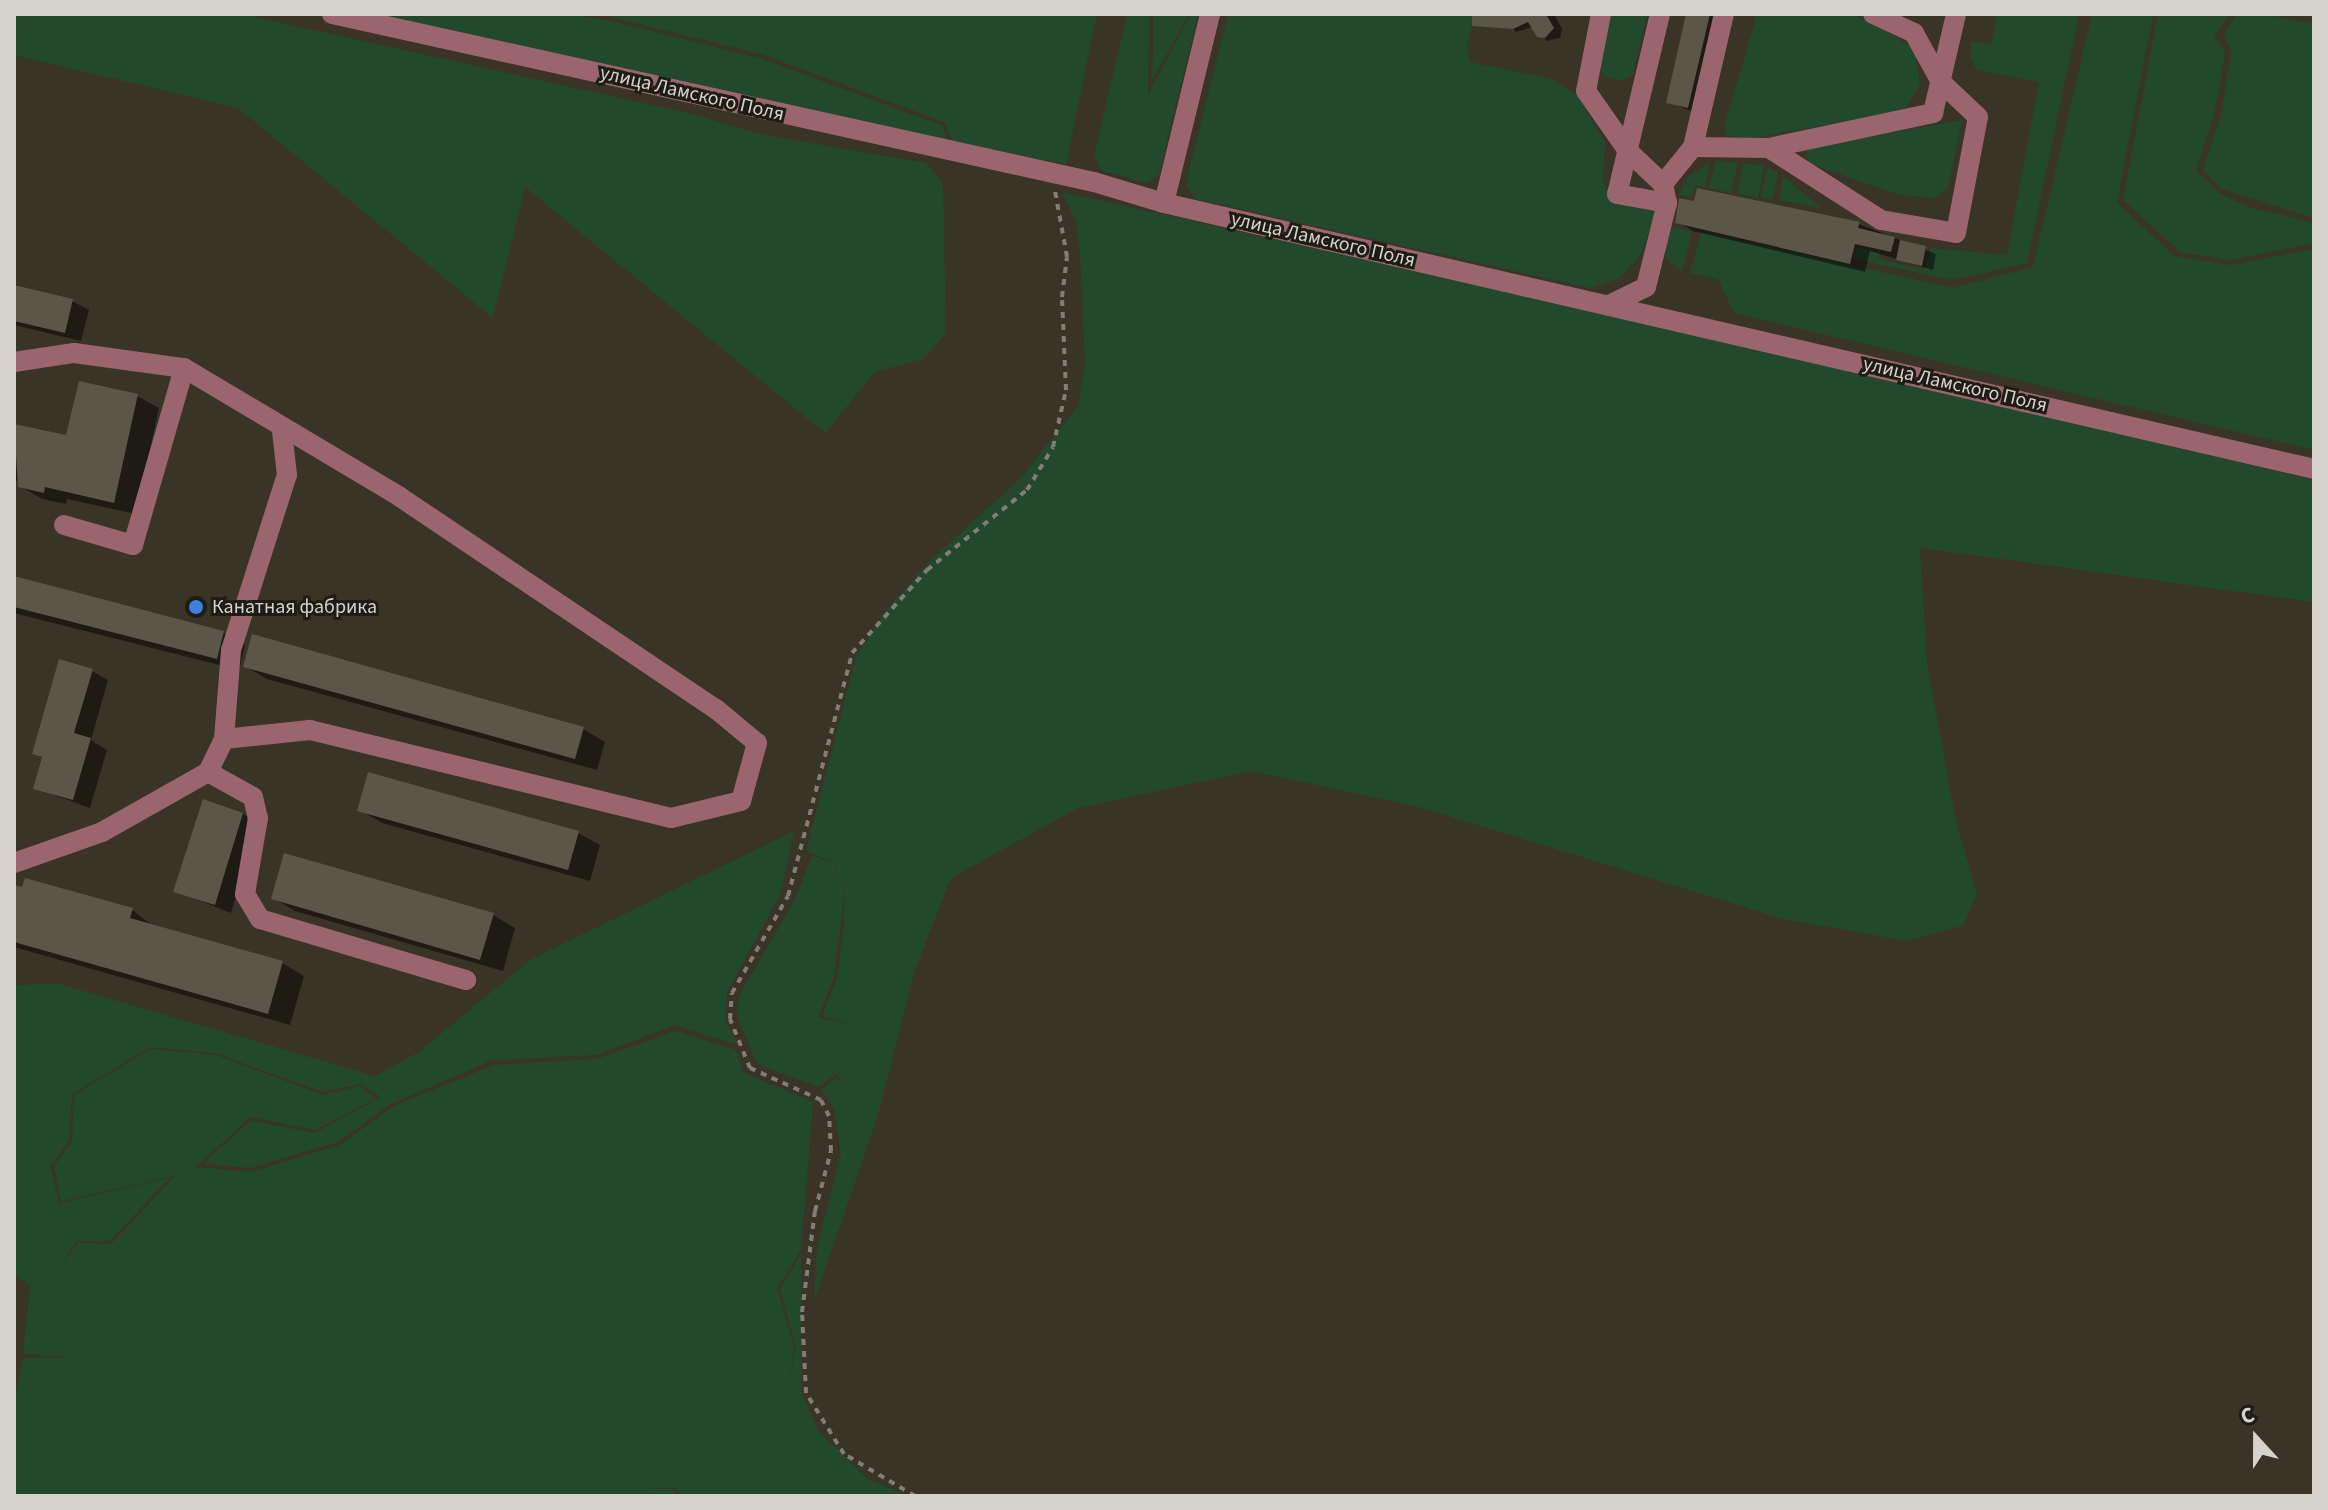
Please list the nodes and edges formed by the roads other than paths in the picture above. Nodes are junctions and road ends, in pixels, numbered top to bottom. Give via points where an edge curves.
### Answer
1 (332, 14) edge
2 (1210, 14) edge
3 (1601, 14) edge
4 (1660, 14) edge
5 (1724, 14) edge
6 (1873, 14) edge
7 (1956, 14) edge
8 (1941, 82) junction
9 (1693, 147) junction
10 (1769, 148) junction
11 (1628, 151) junction
12 (1665, 194) junction
13 (1164, 203) junction
14 (1609, 305) junction
15 (14, 362) edge
16 (184, 368) junction
17 (282, 431) junction
18 (2314, 469) edge
19 (64, 525) dead end
20 (224, 739) junction
21 (208, 772) junction
22 (14, 863) edge
23 (466, 980) dead end

1 - 13 street, улица Ламского Поля via 1051,173
2 - 13 street
3 - 11 street via 1586,91
4 - 11 street
5 - 9 street
6 - 8 street via 1914,33
7 - 8 street
8 - 10 street via 1933,113
8 - 10 street via 1978,117 1956,233 1881,220
9 - 10 street
9 - 12 street
11 - 12 street
11 - 12 street via 1617,194
12 - 14 street via 1646,287
13 - 14 street, улица Ламского Поля
14 - 18 street, улица Ламского Поля
15 - 16 street via 74,353
16 - 17 street
16 - 19 street via 133,545
17 - 20 street via 287,475 231,650
17 - 20 street via 400,497 716,709 757,743 741,801 671,818 310,730
20 - 21 street
21 - 22 street via 102,832
21 - 23 street via 253,797 258,818 245,894 260,919

